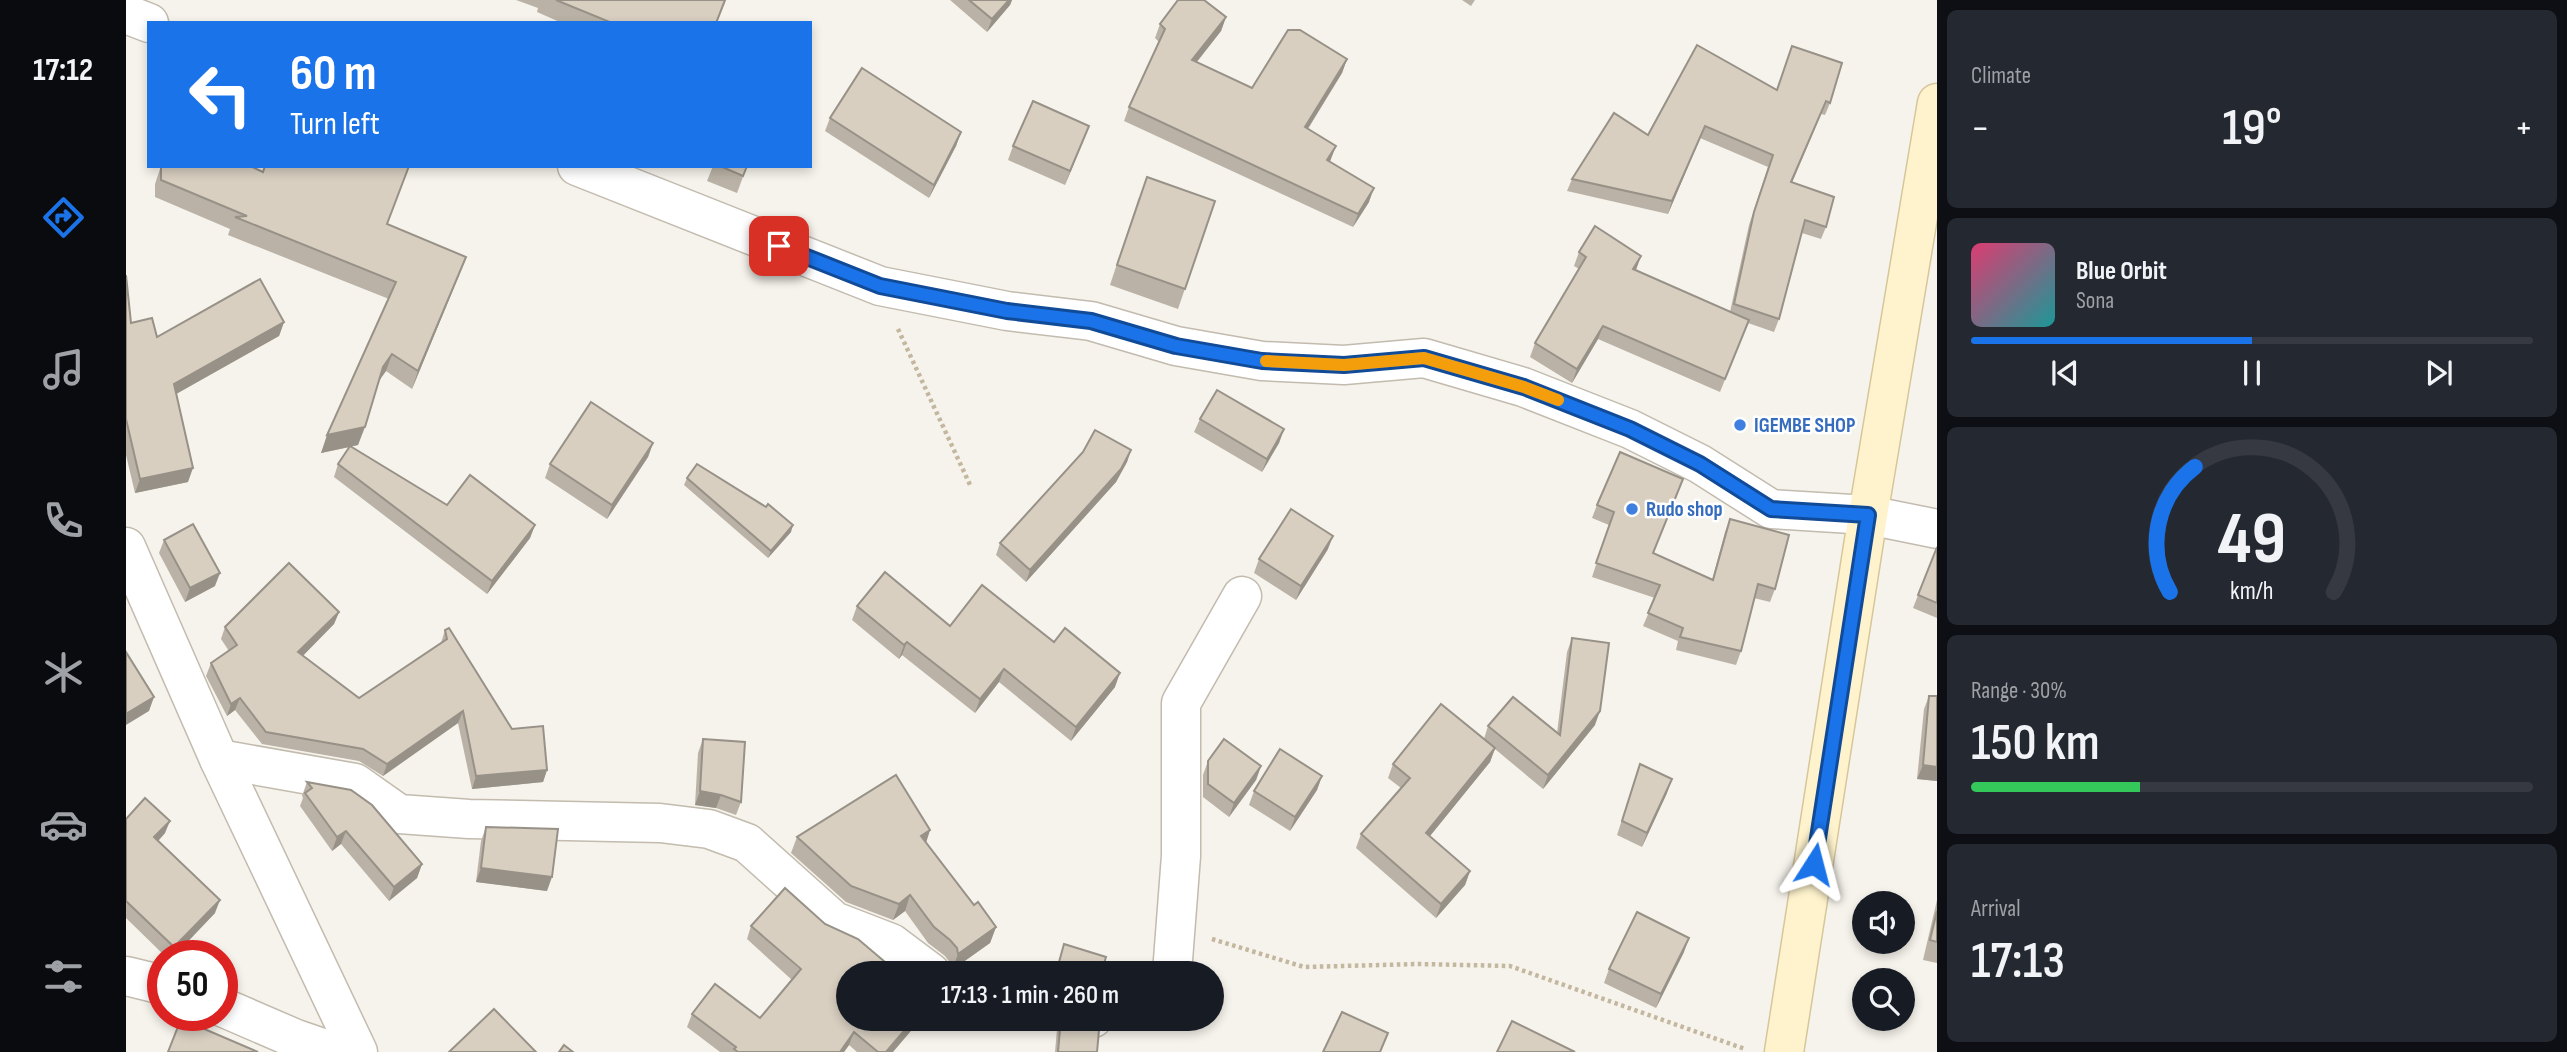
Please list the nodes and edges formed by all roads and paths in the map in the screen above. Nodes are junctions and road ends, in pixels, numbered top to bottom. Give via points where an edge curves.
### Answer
1 (126, 14) edge
2 (147, 22) edge
3 (1937, 103) edge
4 (582, 168) edge
5 (880, 286) junction
6 (971, 487) dead end
7 (1868, 515) junction
8 (1937, 529) edge
9 (126, 547) edge
10 (1242, 596) dead end
11 (219, 759) junction
12 (1174, 928) junction
13 (915, 961) edge
14 (1173, 961) edge
15 (126, 976) edge
16 (147, 981) edge
17 (238, 1014) edge
18 (334, 1052) edge
19 (358, 1052) edge
20 (1752, 1052) edge
21 (1784, 1052) edge

1 - 2 street
3 - 7 main road
4 - 5 street
5 - 6 path
5 - 7 street via 1007,311 1091,321 1176,346 1262,361 1344,365 1424,358 1524,387 1630,429 1700,464 1771,509
7 - 8 street
7 - 21 main road
9 - 11 street
10 - 12 street via 1181,703 1181,856
11 - 13 street via 355,783 399,814 660,823 709,829 747,844 834,921 891,943
11 - 19 street
12 - 14 street
12 - 20 path via 1304,967 1510,966
15 - 16 street
17 - 18 street

